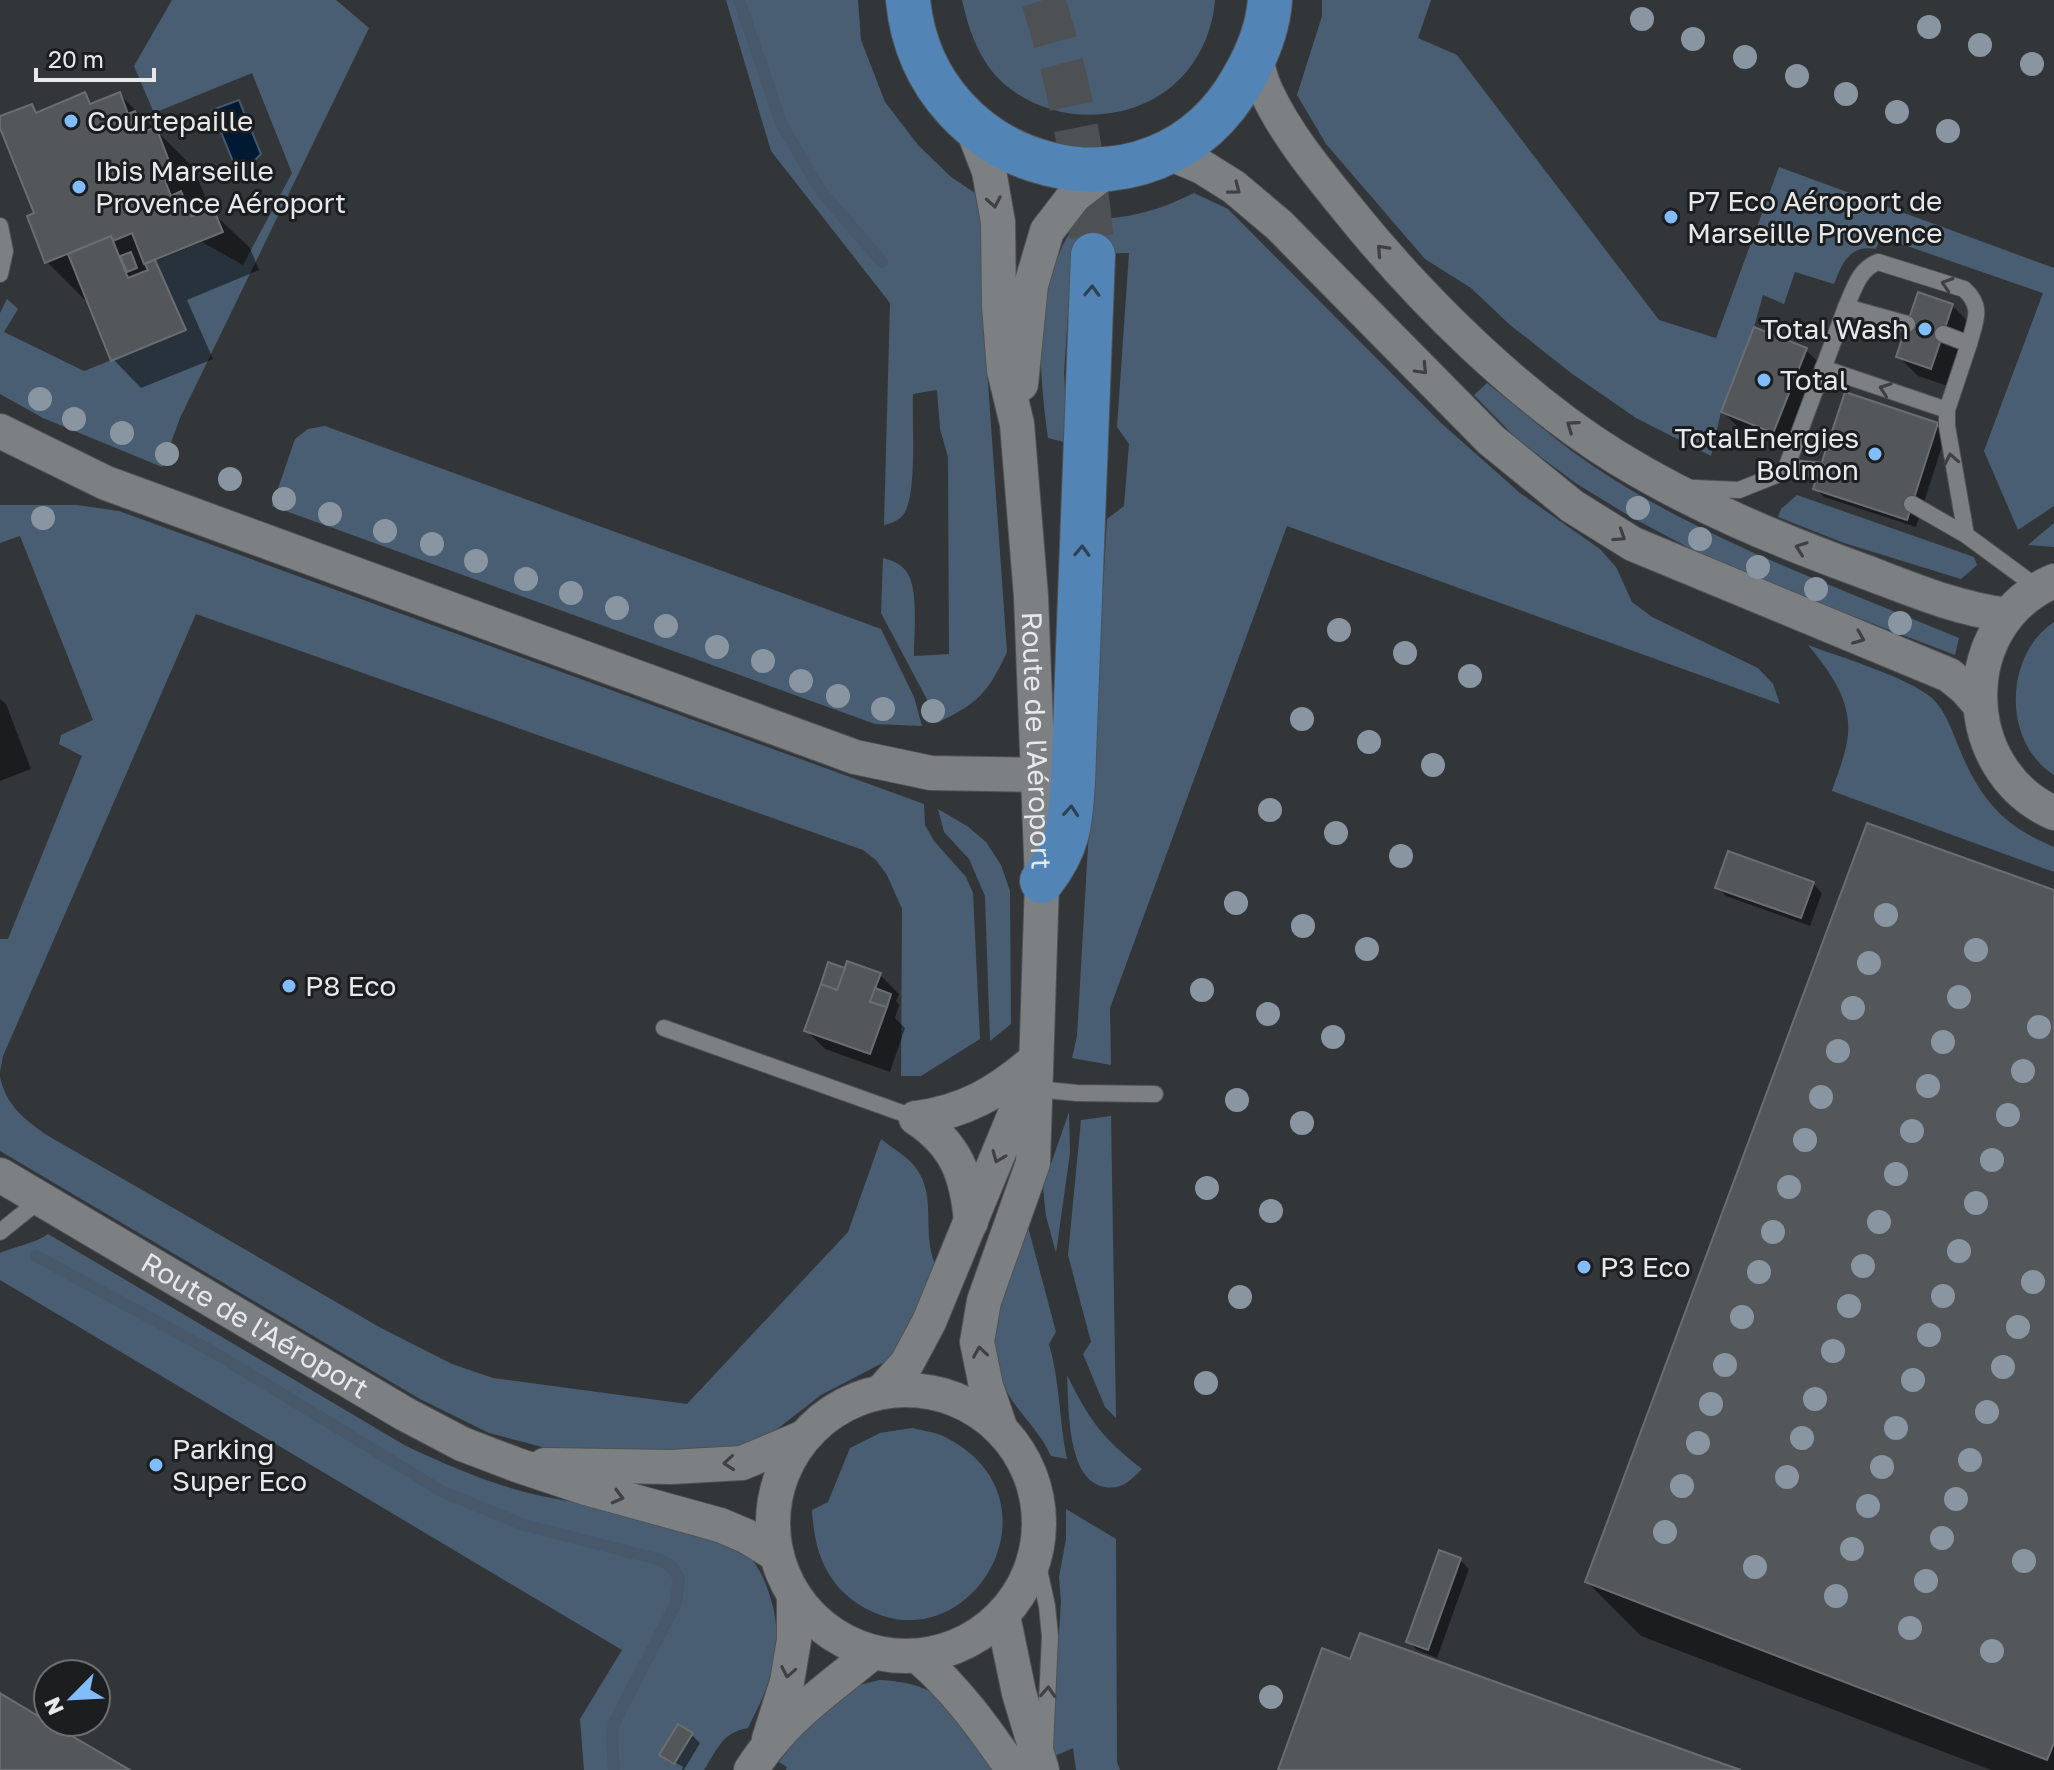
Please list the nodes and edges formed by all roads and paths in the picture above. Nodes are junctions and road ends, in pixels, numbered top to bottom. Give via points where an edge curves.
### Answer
1 (908, 0) edge
2 (1270, 0) edge
3 (1255, 58) junction
4 (972, 127) junction
5 (1167, 152) junction
6 (1110, 168) junction
7 (0, 226) edge
8 (1093, 255) tunnel mouth
9 (0, 274) edge
10 (1846, 307) junction
11 (1907, 324) dead end
12 (1943, 334) dead end
13 (1969, 344) junction
14 (1823, 368) junction
15 (1947, 410) junction
16 (1017, 424) junction
17 (6, 445) edge
18 (1819, 470) dead end
19 (1785, 471) junction
20 (1665, 485) junction
21 (1912, 504) dead end
22 (1966, 535) junction
23 (2046, 585) edge
24 (2007, 615) junction
25 (1979, 704) junction
26 (1039, 775) junction
27 (2054, 813) edge
28 (1042, 881) junction
29 (664, 1028) dead end
30 (1036, 1073) junction
31 (1155, 1094) dead end
32 (916, 1118) junction
33 (0, 1175) edge
34 (41, 1199) junction
35 (971, 1222) junction
36 (0, 1232) edge
37 (882, 1391) junction
38 (1000, 1427) junction
39 (802, 1438) junction
40 (517, 1465) junction
41 (777, 1555) junction
42 (1036, 1556) junction
43 (794, 1595) junction
44 (1003, 1616) junction
45 (872, 1653) junction
46 (919, 1657) junction
47 (759, 1758) edge
48 (1013, 1770) edge
49 (1042, 1770) edge

1 - 4 main road, Route de l'Aéroport via 910,29 927,71
2 - 3 main road, Route de l'Aéroport
3 - 5 main road, Route de l'Aéroport via 1233,98 1201,130
20 -> 3 street via 1552,412 1446,317 1376,244 1310,162 1266,92
4 - 6 main road, Route de l'Aéroport via 1036,162
4 -> 16 street, Route de l'Aéroport via 989,171 998,222 1004,370
5 - 6 main road, Route de l'Aéroport via 1141,164
5 -> 25 street via 1234,187 1279,225 1491,440 1572,506 1633,544 1949,675
6 - 16 street, Route de l'Aéroport via 1074,196 1047,231 1031,285
7 - 9 lane via 5,251
28 -> 8 main road via 1059,858 1070,826
10 - 11 lane
13 -> 10 lane via 1977,311 1974,298 1964,289 1878,262 1861,274
10 - 14 lane
12 - 13 lane
13 - 15 lane
15 -> 14 lane
14 - 19 lane
22 -> 15 lane
16 - 26 street, Route de l'Aéroport
17 - 26 street via 855,757 931,773
18 - 19 lane
19 - 20 lane via 1739,490
24 -> 20 street via 1950,604 1781,541
21 - 22 lane
22 - 23 lane
23 - 24 street
24 - 25 street via 1987,650
25 - 27 street via 1983,733 2003,773 2035,804
26 - 28 street, Route de l'Aéroport
28 - 30 street, Route de l'Aéroport
29 - 32 lane
30 - 31 lane via 1077,1093
30 - 32 street via 942,1115
30 -> 35 street, Route de l'Aéroport
38 -> 30 street, Route de l'Aéroport via 977,1342 984,1301 1033,1163
32 - 35 street via 937,1132 957,1163 969,1195
33 - 34 street, Route de l'Aéroport
34 - 36 lane
34 - 40 street, Route de l'Aéroport via 405,1414
35 - 37 street, Route de l'Aéroport via 929,1322 907,1363
37 - 38 street via 925,1390 965,1403
37 - 39 street via 852,1400
38 - 42 street via 1021,1455 1035,1487 1040,1521
39 -> 40 street, Route de l'Aéroport via 742,1463
39 - 41 street via 782,1474 773,1514
40 -> 41 street, Route de l'Aéroport via 720,1525
41 - 43 street
42 - 44 street via 1023,1589
49 -> 42 lane via 1050,1636
43 - 45 street via 814,1621
43 -> 47 street via 787,1682
44 - 46 street via 978,1637
44 - 49 street
45 - 46 street
45 - 47 street via 803,1707
46 - 48 street via 975,1714

